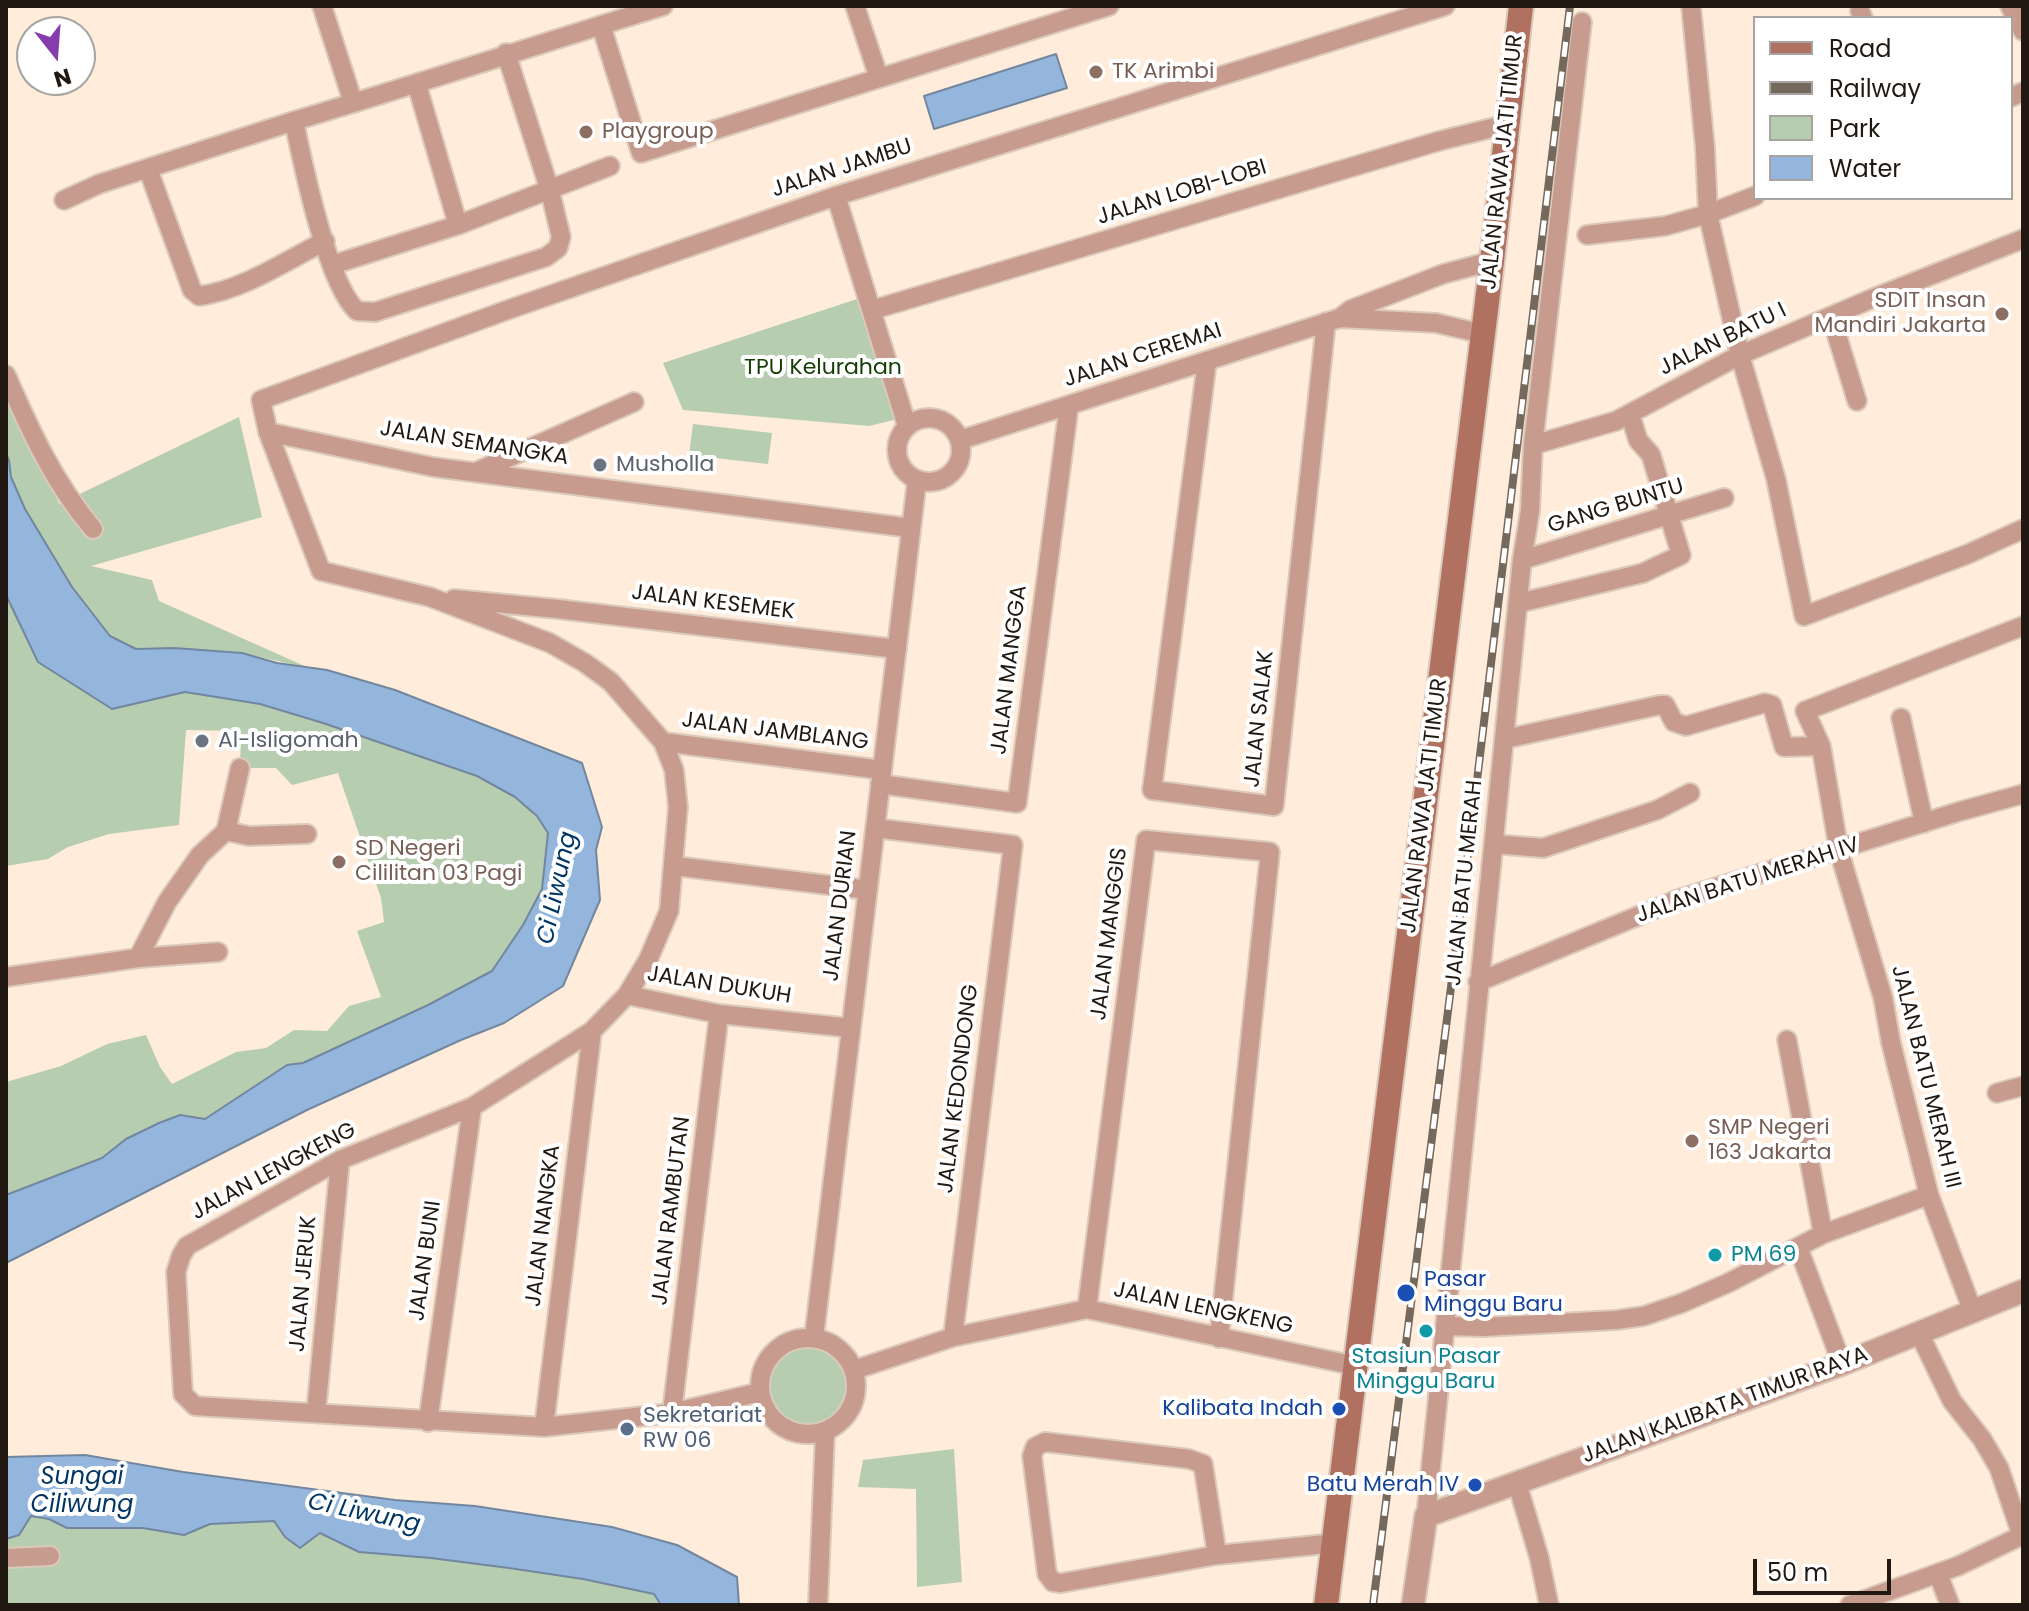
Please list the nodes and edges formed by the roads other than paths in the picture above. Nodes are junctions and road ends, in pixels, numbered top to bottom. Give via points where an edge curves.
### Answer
1 (322, 6) edge
2 (663, 6) edge
3 (855, 6) edge
4 (1109, 6) edge
5 (1445, 6) edge
6 (1521, 6) edge
7 (1691, 6) edge
8 (2010, 6) edge
9 (633, 10) edge
10 (1582, 22) dead end
11 (601, 25) junction
12 (2023, 31) edge
13 (506, 53) junction
14 (879, 78) junction
15 (417, 85) junction
16 (353, 102) junction
17 (294, 121) junction
18 (1508, 124) junction
19 (610, 166) dead end
20 (148, 169) junction
21 (550, 191) junction
22 (836, 196) junction
23 (1753, 197) edge
24 (64, 200) dead end
25 (1708, 214) junction
26 (458, 225) junction
27 (1587, 235) dead end
28 (2023, 239) edge
29 (325, 241) junction
30 (1492, 261) junction
31 (332, 265) junction
32 (872, 310) junction
33 (1831, 316) junction
34 (1333, 320) junction
35 (1483, 334) junction
36 (1740, 355) junction
37 (1207, 361) junction
38 (6, 375) edge
39 (261, 400) joint
40 (1857, 401) dead end
41 (634, 402) dead end
42 (1069, 405) junction
43 (1630, 414) junction
44 (907, 426) junction
45 (268, 432) junction
46 (960, 440) junction
47 (1533, 445) junction
48 (475, 472) junction
49 (917, 480) junction
50 (1724, 498) dead end
51 (1670, 516) junction
52 (911, 528) junction
53 (93, 529) dead end
54 (2023, 529) edge
55 (1522, 560) junction
56 (430, 597) junction
57 (1519, 603) junction
58 (558, 609) junction
59 (2023, 626) edge
60 (550, 643) junction
61 (897, 649) junction
62 (1901, 718) dead end
63 (1505, 739) junction
64 (663, 742) junction
65 (1821, 746) junction
66 (240, 768) dead end
67 (881, 777) junction
68 (1690, 793) dead end
69 (2023, 794) edge
70 (1924, 823) junction
71 (875, 828) junction
72 (226, 831) junction
73 (307, 834) dead end
74 (1494, 844) junction
75 (1839, 851) junction
76 (675, 866) junction
77 (868, 890) junction
78 (218, 952) dead end
79 (138, 958) junction
80 (6, 977) edge
81 (1478, 982) junction
82 (627, 995) junction
83 (719, 1014) junction
84 (851, 1028) junction
85 (592, 1031) junction
86 (1787, 1040) dead end
87 (2023, 1086) edge
88 (1997, 1093) dead end
89 (472, 1107) junction
90 (340, 1160) junction
91 (1929, 1195) junction
92 (1823, 1234) junction
93 (1798, 1247) junction
94 (2023, 1291) edge
95 (1087, 1309) junction
96 (1973, 1312) junction
97 (1446, 1326) junction
98 (1919, 1333) junction
99 (814, 1337) junction
100 (953, 1337) junction
101 (1219, 1338) junction
102 (1842, 1364) junction
103 (1356, 1366) junction
104 (854, 1370) junction
105 (760, 1392) junction
106 (316, 1413) junction
107 (672, 1413) junction
108 (428, 1422) junction
109 (544, 1427) junction
110 (824, 1439) junction
111 (1517, 1483) junction
112 (1426, 1516) junction
113 (2022, 1536) edge
114 (1336, 1543) junction
115 (1217, 1555) junction
116 (50, 1556) dead end
117 (6, 1558) edge
118 (1938, 1574) junction
119 (818, 1605) edge
120 (1326, 1605) edge
121 (1413, 1605) edge
122 (1549, 1605) edge
123 (1850, 1605) edge
124 (1950, 1605) edge

1 - 16 street
2 - 9 street
3 - 14 street
4 - 14 street
5 - 22 street, JALAN JAMBU
6 - 18 main road, JALAN RAWA JATI TIMUR
7 - 25 street
8 - 12 street
9 - 11 street
10 - 47 street, JALAN BATU MERAH
11 - 13 street
11 - 14 street via 641,153
13 - 15 street
13 - 21 street
15 - 16 street
15 - 26 street
16 - 17 street
17 - 20 street
17 - 29 street
18 - 30 main road, JALAN RAWA JATI TIMUR
18 - 32 street, JALAN LOBI-LOBI
19 - 21 street
20 - 24 street
20 - 29 street via 192,290 199,296 241,283
21 - 26 street
21 - 31 street via 561,237 558,248 546,257 366,313 348,303
22 - 32 street
22 - 39 street, JALAN JAMBU
23 - 25 street
25 - 27 street via 1665,226
25 - 36 street
26 - 31 street
28 - 33 street, JALAN BATU I
29 - 31 street
30 - 34 street, JALAN CEREMAI via 1443,274
30 - 35 main road, JALAN RAWA JATI TIMUR
32 - 44 street
33 - 36 street, JALAN BATU I
33 - 40 street
34 - 35 street, JALAN CEREMAI via 1436,323
34 - 37 street, JALAN CEREMAI
34 - 37 street, JALAN SALAK via 1274,806 1152,790
35 - 103 main road, JALAN RAWA JATI TIMUR
36 - 43 street, JALAN BATU I
36 - 54 street via 1776,479 1804,616
37 - 42 street, JALAN CEREMAI
38 - 53 street via 54,478
39 - 45 street, JALAN LENGKENG
41 - 48 street
42 - 46 street, JALAN CEREMAI
42 - 67 street, JALAN MANGGA via 1017,803
43 - 47 street, JALAN BATU I
43 - 51 street via 1638,440 1651,455
44 - 46 street via 932,417 945,421
44 - 49 street via 896,449 906,473
45 - 48 street, JALAN SEMANGKA
45 - 56 street, JALAN LENGKENG via 321,571
46 - 49 street via 962,452 951,473 941,480
47 - 55 street, JALAN BATU MERAH
48 - 52 street, JALAN SEMANGKA
49 - 52 street, JALAN DURIAN
50 - 51 street, GANG BUNTU
51 - 55 street, GANG BUNTU
51 - 57 street via 1681,555 1643,573
52 - 61 street, JALAN DURIAN
55 - 57 street, JALAN BATU MERAH
56 - 58 street, JALAN LENGKENG
56 - 60 street, JALAN LENGKENG
57 - 63 street, JALAN BATU MERAH
58 - 60 street
58 - 61 street, JALAN KESEMEK
59 - 65 street, JALAN BATU MERAH III via 1805,711
60 - 64 street, JALAN LENGKENG via 611,682
61 - 67 street, JALAN DURIAN
62 - 70 street
63 - 65 street via 1660,705 1674,722 1686,726 1765,703 1772,705 1784,747
63 - 74 street, JALAN BATU MERAH
64 - 67 street, JALAN JAMBLANG
64 - 76 street, JALAN LENGKENG via 674,770 678,807
65 - 75 street, JALAN BATU MERAH III
66 - 72 street
67 - 71 street, JALAN DURIAN
68 - 74 street via 1657,810 1543,848
69 - 70 street, JALAN BATU MERAH IV
70 - 75 street, JALAN BATU MERAH IV
71 - 77 street, JALAN DURIAN
71 - 100 street, JALAN KEDONDONG via 1013,845
72 - 73 street via 249,836
72 - 79 street via 200,855 167,902
74 - 81 street, JALAN BATU MERAH
75 - 81 street, JALAN BATU MERAH IV via 1679,899
75 - 91 street, JALAN BATU MERAH III via 1883,998
76 - 77 street
76 - 82 street, JALAN LENGKENG via 669,911
77 - 84 street, JALAN DURIAN
78 - 79 street
79 - 80 street
81 - 97 street, JALAN BATU MERAH
82 - 83 street, JALAN DUKUH
82 - 85 street, JALAN LENGKENG
83 - 84 street, JALAN DUKUH
83 - 107 street, JALAN RAMBUTAN
84 - 99 street, JALAN DURIAN
85 - 89 street, JALAN LENGKENG
85 - 109 street, JALAN NANGKA
86 - 92 street
87 - 88 street
89 - 90 street, JALAN LENGKENG
89 - 108 street, JALAN BUNI
90 - 106 street, JALAN JERUK
90 - 106 street, JALAN LENGKENG via 187,1246 176,1272 187,1401 195,1406
91 - 92 street
91 - 96 street, JALAN BATU MERAH III
92 - 93 street
93 - 97 street via 1728,1283 1644,1316
93 - 102 street
94 - 96 street, JALAN KALIBATA TIMUR RAYA
95 - 100 street, JALAN LENGKENG
95 - 101 street, JALAN LENGKENG
95 - 101 street, JALAN MANGGIS via 1146,840 1270,852
96 - 98 street, JALAN KALIBATA TIMUR RAYA
97 - 112 street
98 - 102 street, JALAN KALIBATA TIMUR RAYA
98 - 113 street via 1952,1401 1999,1468
99 - 104 street via 839,1348
99 - 105 street via 780,1346 761,1374
100 - 104 street, JALAN LENGKENG
101 - 103 street, JALAN LENGKENG
102 - 111 street, JALAN KALIBATA TIMUR RAYA
103 - 114 main road, JALAN RAWA JATI TIMUR
104 - 110 street via 853,1407
105 - 107 street, JALAN LENGKENG
105 - 110 street via 775,1422
106 - 108 street, JALAN LENGKENG
107 - 109 street, JALAN LENGKENG
108 - 109 street, JALAN LENGKENG
110 - 119 street
111 - 112 street, JALAN KALIBATA TIMUR RAYA
111 - 122 street
112 - 121 street
113 - 118 street
114 - 115 street
114 - 120 main road, JALAN RAWA JATI TIMUR
115 - 115 street via 1053,1582 1047,1574 1035,1447 1045,1442 1203,1464
116 - 117 street
118 - 123 street
118 - 124 street

